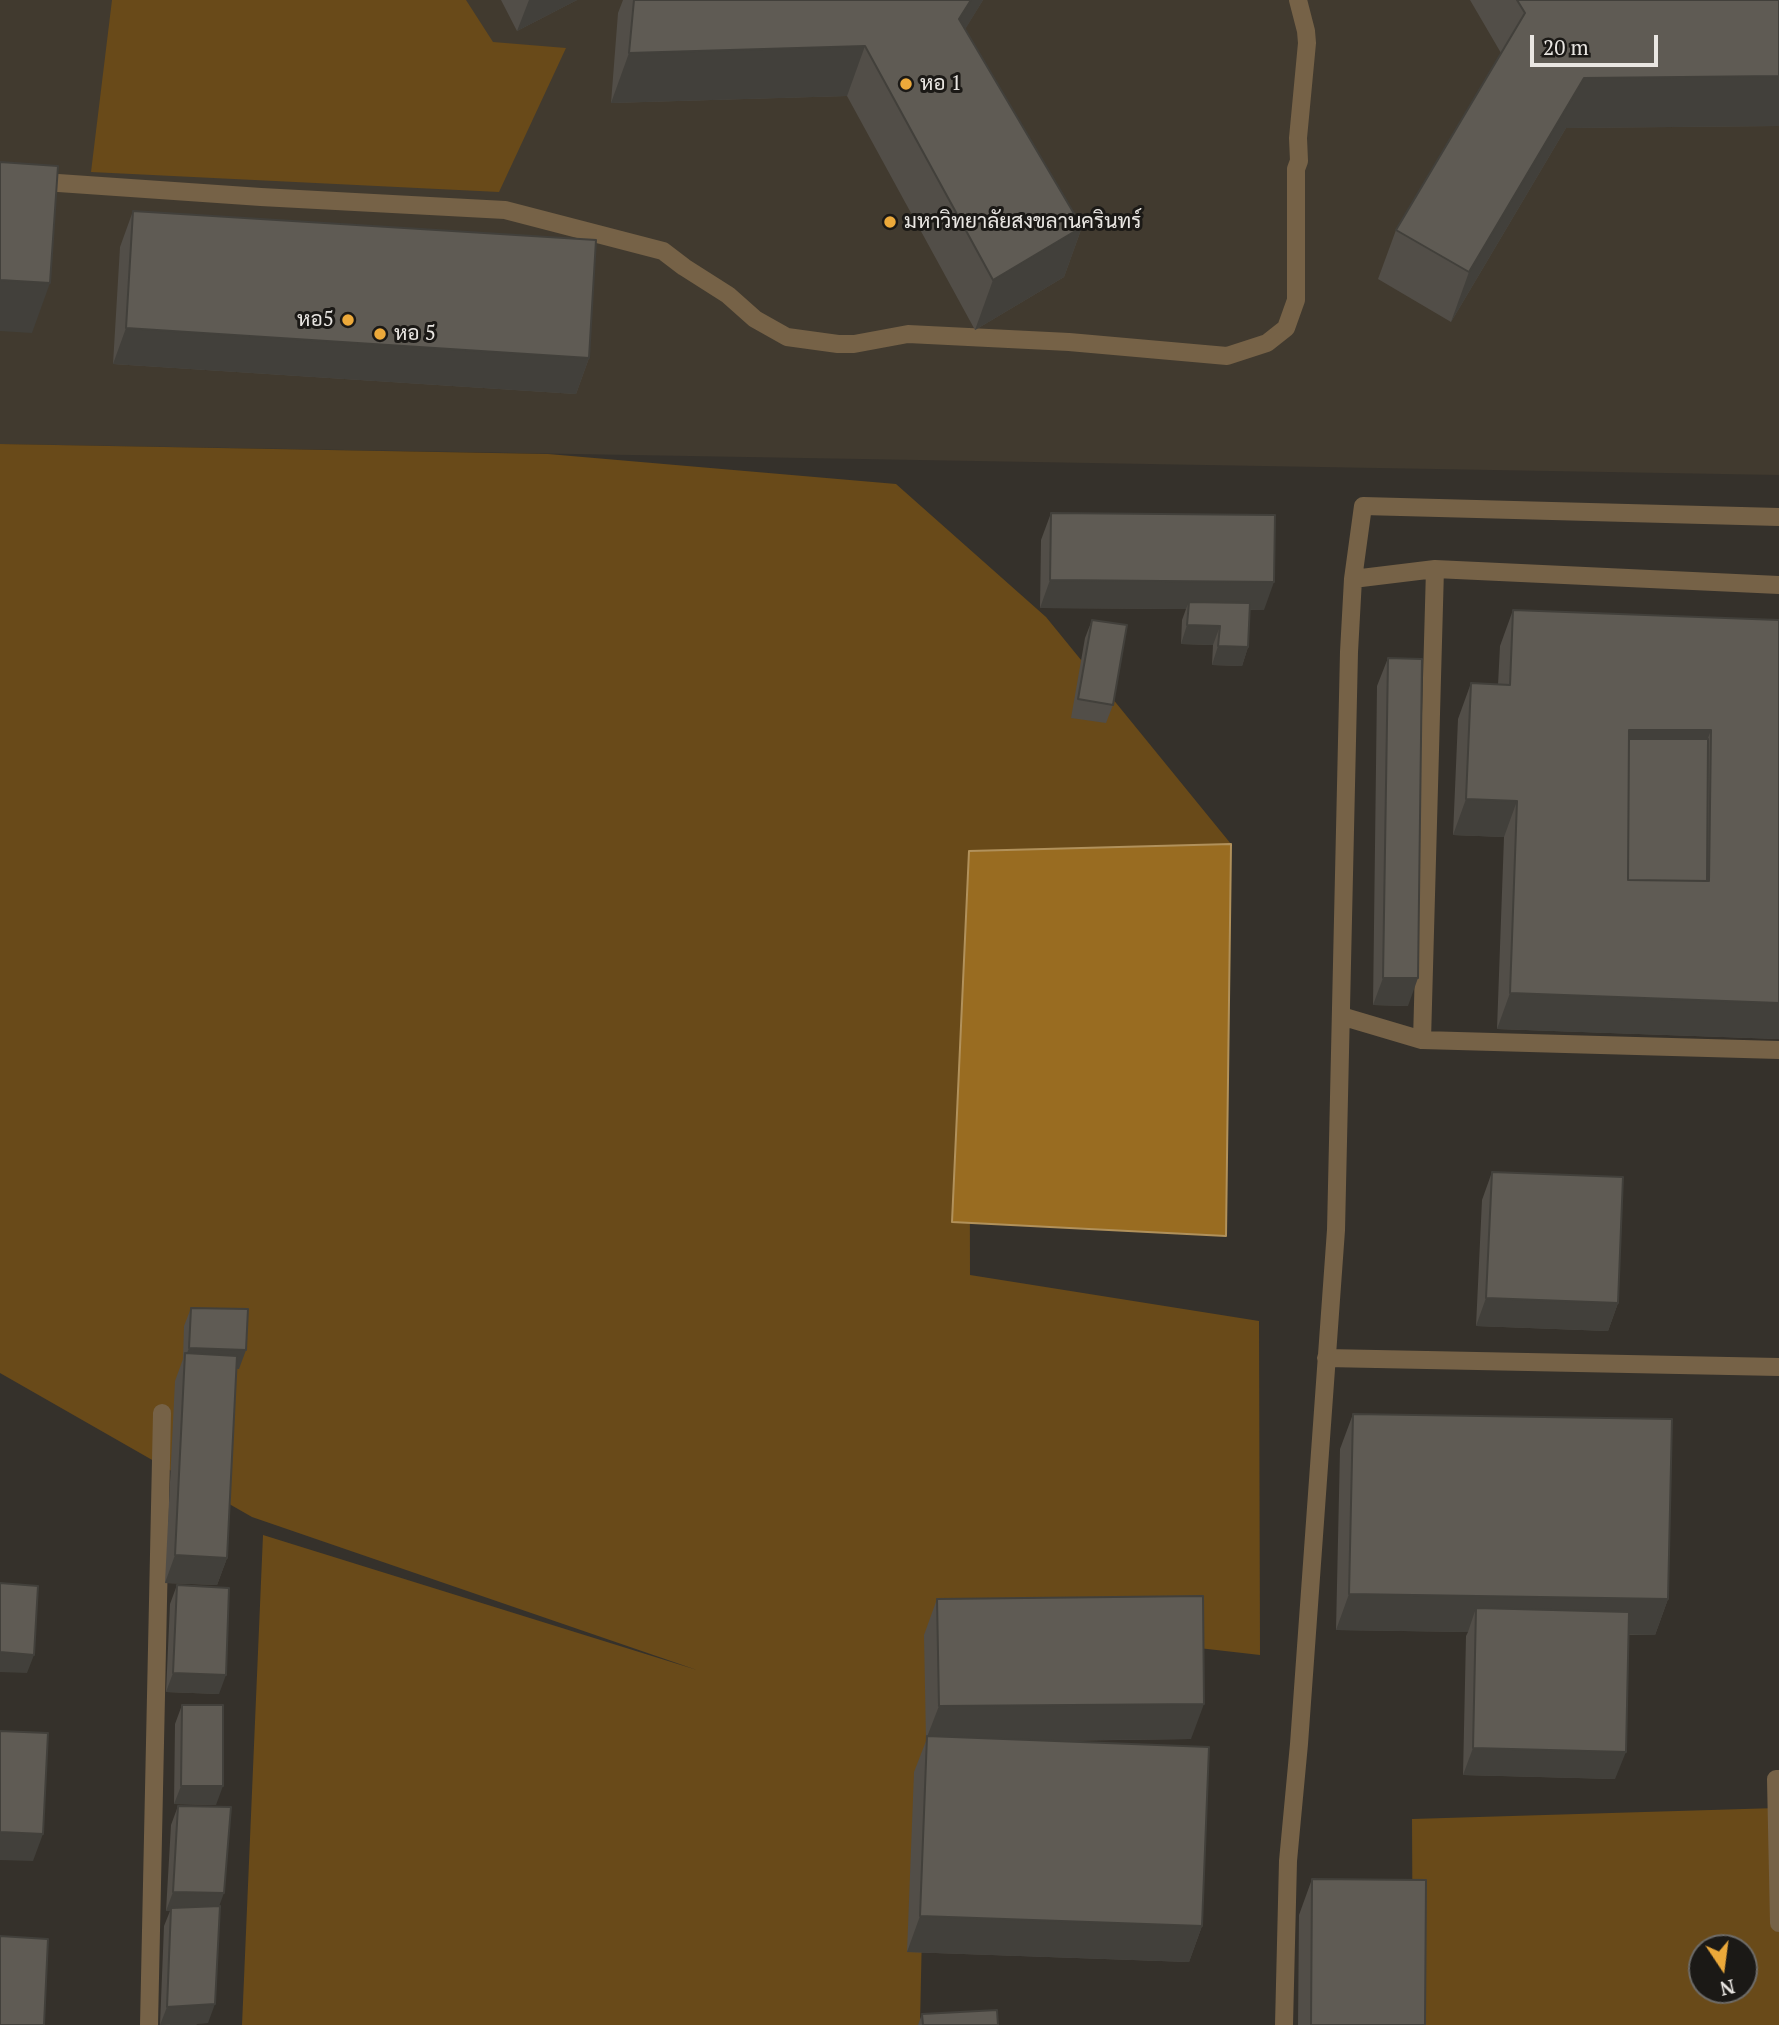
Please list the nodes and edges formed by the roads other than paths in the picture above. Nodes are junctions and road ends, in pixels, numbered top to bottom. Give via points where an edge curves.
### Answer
1 (1298, 0) edge
2 (0, 179) edge
3 (1779, 517) edge
4 (1435, 569) junction
5 (1353, 579) junction
6 (1779, 586) edge
7 (1340, 1016) junction
8 (1422, 1040) junction
9 (1779, 1050) edge
10 (1326, 1358) junction
11 (1779, 1367) edge
12 (162, 1413) dead end
13 (1779, 1779) edge
14 (1779, 1923) edge
15 (149, 2025) edge
16 (1284, 2025) edge

1 - 2 street via 1307,43 1296,169 1296,300 1286,328 1267,343 1227,356 908,334 854,344 787,337 663,251 505,210
3 - 5 street via 1363,506
4 - 5 street
4 - 6 street
4 - 8 street
5 - 7 street
7 - 8 street
7 - 10 street via 1336,1230
8 - 9 street
10 - 11 street
10 - 16 street via 1288,1861
12 - 15 street
13 - 14 street

